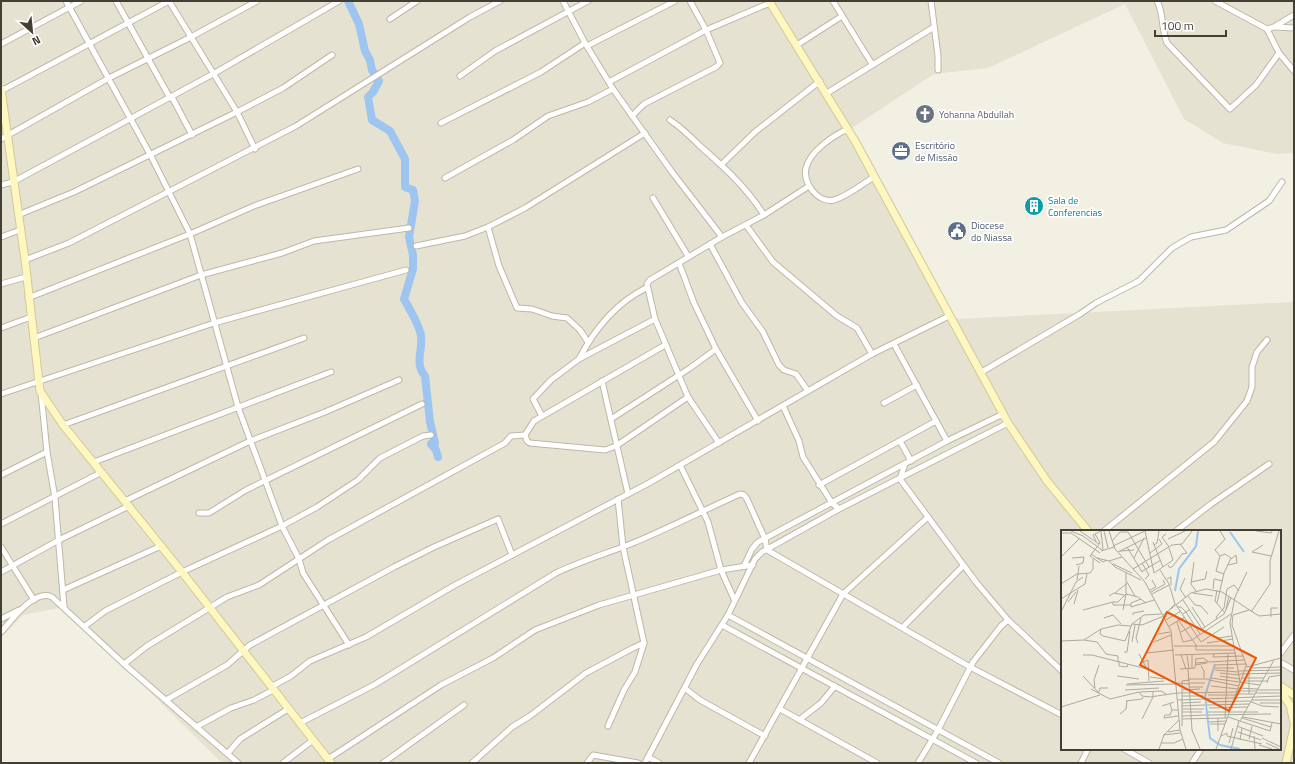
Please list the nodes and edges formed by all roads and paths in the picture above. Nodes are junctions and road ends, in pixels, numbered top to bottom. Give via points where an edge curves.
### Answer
1 (66, 1) edge
2 (81, 1) edge
3 (116, 1) edge
4 (169, 1) edge
5 (257, 1) edge
6 (339, 1) edge
7 (417, 1) edge
8 (500, 1) edge
9 (563, 1) edge
10 (588, 1) edge
11 (675, 1) edge
12 (690, 1) edge
13 (833, 1) edge
14 (931, 1) edge
15 (1157, 1) edge
16 (1215, 1) edge
17 (769, 2) edge
18 (69, 7) junction
19 (569, 12) junction
20 (1294, 15) edge
21 (842, 16) junction
22 (390, 19) dead end
23 (127, 23) junction
24 (934, 27) junction
25 (1274, 27) junction
26 (1294, 28) edge
27 (1267, 29) junction
28 (706, 30) junction
29 (191, 37) junction
30 (90, 42) junction
31 (1, 44) edge
32 (586, 44) junction
33 (797, 45) junction
34 (1279, 53) junction
35 (332, 55) dead end
36 (148, 58) junction
37 (872, 64) junction
38 (938, 70) dead end
39 (1294, 70) edge
40 (213, 74) junction
41 (460, 76) dead end
42 (109, 78) junction
43 (820, 81) junction
44 (609, 82) junction
45 (613, 89) junction
46 (1, 90) edge
47 (827, 93) junction
48 (171, 98) junction
49 (237, 112) junction
50 (632, 116) junction
51 (130, 120) junction
52 (670, 120) dead end
53 (441, 123) dead end
54 (848, 129) junction
55 (645, 132) junction
56 (192, 135) junction
57 (4, 137) edge
58 (255, 149) junction
59 (151, 156) junction
60 (722, 164) junction
61 (358, 169) dead end
62 (874, 177) junction
63 (445, 178) dead end
64 (13, 182) junction
65 (1282, 182) dead end
66 (1, 186) edge
67 (810, 186) junction
68 (169, 190) junction
69 (653, 198) dead end
70 (18, 215) junction
71 (764, 215) junction
72 (746, 225) junction
73 (488, 227) junction
74 (409, 228) dead end
75 (20, 230) junction
76 (190, 234) junction
77 (1, 237) edge
78 (722, 237) junction
79 (710, 244) junction
80 (416, 246) dead end
81 (688, 256) junction
82 (25, 260) junction
83 (679, 263) junction
84 (406, 270) dead end
85 (201, 276) junction
86 (26, 277) junction
87 (1, 284) edge
88 (646, 288) junction
89 (28, 298) junction
90 (948, 316) junction
91 (31, 317) junction
92 (655, 319) junction
93 (214, 322) junction
94 (1, 328) edge
95 (34, 338) junction
96 (304, 338) dead end
97 (1267, 340) dead end
98 (588, 342) junction
99 (894, 344) junction
100 (665, 345) junction
101 (716, 349) junction
102 (872, 354) junction
103 (579, 359) junction
104 (226, 365) junction
105 (331, 372) dead end
106 (980, 373) junction
107 (680, 374) junction
108 (400, 380) dead end
109 (39, 381) junction
110 (602, 381) junction
111 (917, 385) junction
112 (40, 391) junction
113 (808, 391) junction
114 (1, 394) edge
115 (688, 397) junction
116 (884, 403) dead end
117 (422, 404) dead end
118 (783, 406) junction
119 (238, 407) junction
120 (1002, 414) junction
121 (542, 416) junction
122 (611, 419) junction
123 (758, 421) junction
124 (936, 421) junction
125 (1008, 423) junction
126 (63, 425) junction
127 (431, 435) dead end
128 (525, 435) junction
129 (250, 441) junction
130 (900, 441) junction
131 (947, 441) junction
132 (719, 443) junction
133 (616, 446) junction
134 (47, 452) junction
135 (911, 461) junction
136 (94, 462) junction
137 (904, 464) junction
138 (1269, 464) dead end
139 (680, 465) junction
140 (102, 472) junction
141 (1, 475) edge
142 (900, 479) junction
143 (266, 480) junction
144 (820, 485) junction
145 (628, 494) junction
146 (55, 498) junction
147 (618, 499) junction
148 (127, 503) junction
149 (832, 503) junction
150 (839, 509) junction
151 (704, 511) junction
152 (200, 513) dead end
153 (928, 517) junction
154 (1, 524) edge
155 (282, 526) junction
156 (1087, 530) edge
157 (1106, 530) edge
158 (1177, 530) edge
159 (765, 539) junction
160 (59, 540) junction
161 (161, 546) junction
162 (1, 547) edge
163 (623, 547) junction
164 (767, 550) junction
165 (512, 555) junction
166 (299, 559) junction
167 (13, 565) junction
168 (753, 565) junction
169 (744, 566) junction
170 (963, 566) junction
171 (721, 570) junction
172 (1, 572) edge
173 (182, 572) junction
174 (62, 590) junction
175 (634, 594) junction
176 (843, 594) junction
177 (734, 599) junction
178 (34, 600) junction
179 (324, 606) junction
180 (24, 607) junction
181 (64, 607) junction
182 (210, 608) junction
183 (728, 615) junction
184 (1, 618) edge
185 (1008, 620) junction
186 (722, 625) junction
187 (85, 626) junction
188 (902, 628) junction
189 (1, 632) edge
190 (1294, 635) edge
191 (644, 644) junction
192 (349, 645) junction
193 (243, 651) junction
194 (1281, 653) edge
195 (807, 657) junction
196 (1281, 663) edge
197 (124, 664) junction
198 (970, 667) junction
199 (802, 668) junction
200 (1061, 670) edge
201 (1294, 670) edge
202 (835, 686) junction
203 (1281, 687) edge
204 (272, 689) junction
205 (686, 689) junction
206 (1281, 692) edge
207 (1294, 695) edge
208 (878, 698) junction
209 (166, 700) junction
210 (464, 705) dead end
211 (874, 707) junction
212 (288, 709) junction
213 (780, 709) junction
214 (1061, 714) edge
215 (799, 720) junction
216 (300, 723) junction
217 (1294, 723) edge
218 (608, 726) dead end
219 (196, 727) junction
220 (1294, 727) edge
221 (938, 730) junction
222 (764, 736) junction
223 (933, 739) junction
224 (313, 740) junction
225 (1088, 750) edge
226 (1126, 750) edge
227 (1200, 750) edge
228 (228, 754) junction
229 (648, 757) junction
230 (330, 761) edge
231 (238, 763) edge
232 (283, 763) edge
233 (383, 763) edge
234 (472, 763) edge
235 (587, 763) edge
236 (638, 763) edge
237 (645, 763) edge
238 (659, 763) edge
239 (749, 763) edge
240 (877, 763) edge
241 (918, 763) edge
242 (976, 763) edge
243 (999, 763) edge
244 (1081, 763) edge
245 (1149, 763) edge
246 (1192, 763) edge
247 (1286, 763) edge

1 - 18 street
2 - 18 street
3 - 23 street
4 - 23 street
4 - 29 street
5 - 29 street
6 - 40 street
7 - 22 street
8 - 58 street
9 - 19 street
10 - 19 street
11 - 32 street
12 - 28 street
13 - 21 street
14 - 24 street
15 - 34 street via 1167,43 1230,110 1256,85
16 - 27 street
17 - 28 street
17 - 33 street
18 - 30 street
18 - 31 street
19 - 32 street
19 - 41 street via 514,40
20 - 25 street
21 - 33 street
21 - 37 street
23 - 30 street
23 - 36 street
24 - 37 street
24 - 38 street
25 - 26 street
25 - 27 street
27 - 34 street
28 - 44 street
28 - 50 street via 720,63 644,104
29 - 36 street
29 - 40 street
30 - 42 street
30 - 46 street
32 - 44 street
32 - 53 street via 542,72
33 - 43 street
34 - 39 street
35 - 49 street via 283,88
36 - 42 street
36 - 48 street
37 - 47 street
40 - 48 street
40 - 49 street
42 - 51 street
42 - 57 street
43 - 47 street
43 - 60 street via 755,132
44 - 45 street
45 - 50 street
45 - 63 street via 588,102 548,116 513,140
46 - 57 street
47 - 54 street
48 - 51 street
48 - 56 street
49 - 56 street
49 - 58 street
50 - 55 street
51 - 59 street
51 - 64 street
52 - 60 street via 686,130
54 - 62 street
54 - 67 street via 817,150 809,160 806,172
55 - 73 street via 536,202
55 - 78 street
56 - 59 street
57 - 64 street
58 - 68 street
59 - 68 street
59 - 70 street via 62,198
60 - 71 street via 756,201
61 - 76 street via 254,206
62 - 67 street via 834,200 826,201
62 - 90 street
64 - 66 street
64 - 70 street
65 - 106 street via 1269,201 1226,230 1191,237 1172,248 1139,281 1096,303
67 - 71 street
68 - 76 street
68 - 82 street via 69,243
69 - 81 street
70 - 75 street
71 - 72 street
72 - 78 street
72 - 102 street via 773,262 837,316 857,328
73 - 80 street via 454,239
73 - 98 street via 499,266 517,308 567,318
74 - 85 street via 314,242
75 - 77 street
75 - 82 street
76 - 85 street
76 - 89 street
78 - 79 street
79 - 81 street
79 - 113 street via 742,303 763,332 779,365 784,370 796,374
81 - 83 street
82 - 86 street
83 - 88 street via 650,280
83 - 101 street via 694,303
84 - 93 street
85 - 93 street
85 - 95 street
86 - 87 street
86 - 89 street
88 - 92 street
88 - 98 street via 623,303
89 - 91 street
90 - 99 street
90 - 106 street
91 - 94 street
91 - 95 street
92 - 100 street
92 - 103 street
93 - 104 street
93 - 109 street
95 - 109 street
96 - 104 street
97 - 157 street via 1258,352 1252,367 1252,386 1247,401 1218,437
98 - 103 street
99 - 102 street
99 - 111 street
100 - 107 street
100 - 110 street
101 - 107 street
101 - 123 street
102 - 113 street
103 - 121 street via 551,380 533,399
104 - 119 street
104 - 126 street
105 - 119 street
106 - 120 street
107 - 115 street
107 - 122 street
108 - 129 street
109 - 112 street
109 - 114 street
110 - 121 street
110 - 122 street
111 - 116 street
111 - 124 street
112 - 126 street
112 - 134 street
113 - 118 street
115 - 132 street
115 - 133 street
117 - 143 street
118 - 123 street
118 - 144 street via 799,441 803,457
119 - 129 street
119 - 136 street
120 - 125 street
120 - 131 street
121 - 128 street via 534,421
122 - 133 street
123 - 132 street
124 - 130 street
124 - 131 street
125 - 142 street
125 - 156 street via 1047,481
126 - 136 street
127 - 155 street via 423,436 380,458 358,480
128 - 133 street via 530,443 551,446 580,446 605,450
128 - 166 street via 510,436 505,443 328,540
129 - 143 street
129 - 148 street
130 - 135 street
130 - 144 street
131 - 135 street
132 - 139 street
133 - 145 street
134 - 141 street
134 - 146 street
135 - 137 street
136 - 140 street
137 - 142 street
137 - 149 street
138 - 158 street
139 - 145 street
139 - 151 street
140 - 146 street
140 - 148 street
142 - 150 street
142 - 153 street
143 - 152 street via 209,513
143 - 155 street
144 - 149 street
145 - 147 street
146 - 154 street
146 - 160 street
147 - 163 street
147 - 165 street
148 - 160 street
148 - 161 street
149 - 150 street
149 - 159 street
150 - 164 street
151 - 159 street via 744,494
151 - 163 street
151 - 171 street
153 - 170 street
153 - 176 street
155 - 166 street
155 - 173 street
159 - 164 street
159 - 169 street via 752,549
160 - 167 street
160 - 174 street
161 - 173 street
161 - 174 street
162 - 167 street
163 - 175 street
163 - 216 street via 556,573 374,685
164 - 168 street via 755,559
164 - 176 street
165 - 179 street via 498,519 428,550
165 - 192 street
166 - 179 street via 303,573
166 - 182 street via 259,585 227,597
167 - 172 street
167 - 178 street
168 - 169 street
168 - 177 street
169 - 171 street
170 - 185 street
170 - 188 street
171 - 175 street
171 - 177 street
173 - 182 street
173 - 187 street via 105,611
174 - 181 street
175 - 191 street
175 - 230 street via 535,630 492,658 441,685
176 - 188 street
176 - 195 street
177 - 183 street
178 - 180 street
178 - 181 street via 47,594
179 - 192 street
179 - 193 street
180 - 184 street
180 - 189 street
181 - 187 street
182 - 193 street
182 - 197 street via 147,646
183 - 186 street
183 - 195 street
185 - 198 street
185 - 200 street
186 - 199 street
186 - 205 street via 697,664
187 - 197 street
188 - 198 street
190 - 194 street
191 - 218 street via 635,672
191 - 234 street via 586,673 506,731
192 - 204 street via 310,660
193 - 204 street
193 - 209 street via 227,665
195 - 199 street
195 - 208 street
196 - 201 street
197 - 209 street
198 - 214 street
198 - 221 street
199 - 202 street
199 - 213 street
202 - 211 street
202 - 215 street via 821,703
203 - 207 street
204 - 212 street
204 - 219 street
205 - 222 street via 700,700
205 - 229 street
206 - 217 street via 1290,705
208 - 211 street
208 - 221 street
209 - 219 street
210 - 233 street
211 - 223 street
212 - 216 street
212 - 228 street via 240,739
213 - 215 street
213 - 222 street
215 - 240 street
216 - 224 street
219 - 228 street
220 - 247 street
221 - 223 street
221 - 243 street
222 - 239 street
223 - 241 street
223 - 242 street
224 - 230 street
224 - 232 street
225 - 244 street
226 - 245 street
227 - 246 street
228 - 231 street
229 - 237 street
229 - 238 street
235 - 236 street via 593,755

